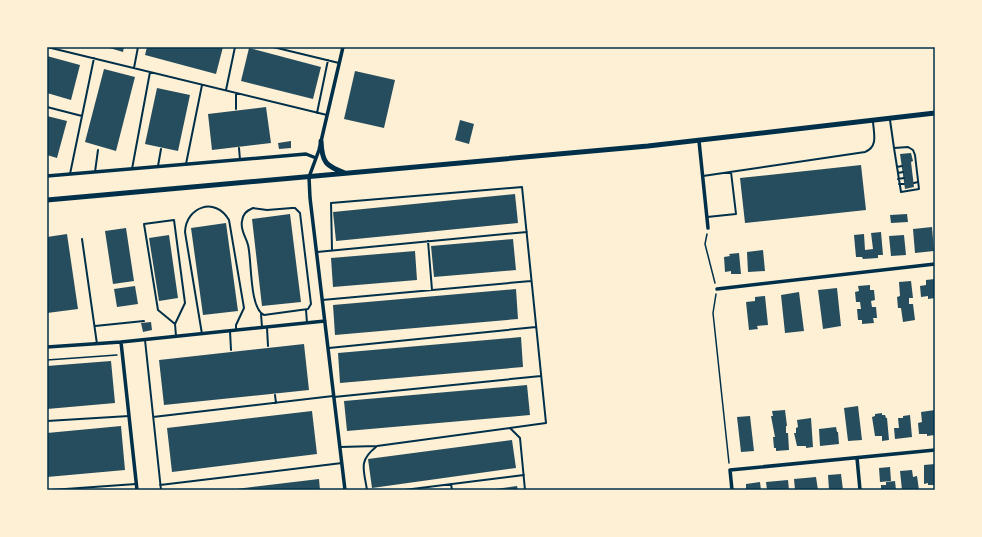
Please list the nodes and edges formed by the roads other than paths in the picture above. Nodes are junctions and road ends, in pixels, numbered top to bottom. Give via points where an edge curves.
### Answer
1 (47, 47) edge
2 (138, 47) edge
3 (236, 47) edge
4 (273, 47) edge
5 (343, 47) edge
6 (94, 58) junction
7 (328, 60) junction
8 (339, 62) junction
9 (134, 68) junction
10 (150, 72) junction
11 (202, 85) junction
12 (226, 90) junction
13 (236, 93) junction
14 (47, 107) edge
15 (236, 110) dead end
16 (317, 113) junction
17 (935, 113) edge
18 (327, 115) junction
19 (82, 116) junction
20 (890, 118) junction
21 (873, 120) junction
22 (321, 141) junction
23 (699, 141) junction
24 (239, 148) dead end
25 (894, 148) junction
26 (98, 150) dead end
27 (161, 150) dead end
28 (316, 158) junction
29 (240, 160) junction
30 (186, 164) junction
31 (911, 165) dead end
32 (916, 165) junction
33 (902, 166) dead end
34 (157, 167) junction
35 (897, 167) junction
36 (132, 169) junction
37 (916, 170) junction
38 (912, 171) dead end
39 (95, 172) junction
40 (731, 172) junction
41 (903, 172) dead end
42 (898, 173) junction
43 (70, 174) junction
44 (346, 174) junction
45 (47, 176) edge
46 (703, 176) junction
47 (917, 176) junction
48 (309, 177) junction
49 (913, 177) dead end
50 (904, 178) dead end
51 (898, 179) junction
52 (918, 182) junction
53 (914, 183) dead end
54 (899, 184) junction
55 (904, 184) dead end
56 (47, 200) edge
57 (707, 217) junction
58 (708, 228) road end
59 (527, 232) junction
60 (82, 239) dead end
61 (428, 241) junction
62 (332, 250) junction
63 (317, 252) junction
64 (935, 264) edge
65 (532, 280) junction
66 (717, 289) road end
67 (432, 290) junction
68 (322, 300) junction
69 (306, 310) junction
70 (261, 314) junction
71 (144, 321) dead end
72 (325, 321) junction
73 (307, 323) junction
74 (175, 324) junction
75 (95, 326) junction
76 (262, 327) junction
77 (267, 327) junction
78 (536, 327) junction
79 (236, 330) junction
80 (230, 331) junction
81 (202, 334) junction
82 (176, 336) junction
83 (145, 339) junction
84 (121, 342) junction
85 (97, 344) junction
86 (268, 346) dead end
87 (47, 348) edge
88 (328, 348) junction
89 (231, 350) dead end
90 (541, 376) junction
91 (275, 395) dead end
92 (334, 397) junction
93 (276, 403) junction
94 (129, 416) junction
95 (153, 417) junction
96 (47, 421) edge
97 (510, 428) junction
98 (377, 446) junction
99 (340, 447) junction
100 (935, 450) edge
101 (857, 458) junction
102 (342, 463) junction
103 (524, 474) junction
104 (136, 484) junction
105 (451, 484) junction
106 (160, 485) junction
107 (52, 490) edge
108 (137, 490) edge
109 (160, 490) edge
110 (345, 490) edge
111 (367, 490) edge
112 (404, 490) edge
113 (452, 490) edge
114 (526, 490) edge
115 (732, 490) edge
116 (860, 490) edge

1 - 6 lane
2 - 9 lane
3 - 12 lane
4 - 7 lane
5 - 8 street
6 - 9 lane
6 - 19 lane
7 - 8 lane
7 - 16 lane
8 - 18 street
9 - 10 lane
10 - 11 lane
10 - 36 lane
11 - 12 lane
11 - 30 lane
12 - 13 lane
13 - 15 lane
13 - 16 lane
14 - 19 lane
16 - 18 lane
17 - 20 main road
18 - 22 street
19 - 43 lane
20 - 21 main road
20 - 25 lane
21 - 23 main road
21 - 40 lane via 874,143 871,149 865,152
22 - 28 street
22 - 44 main road via 322,157 326,164
23 - 44 main road
23 - 46 street
24 - 29 lane
25 - 32 lane via 908,147 913,150
25 - 35 lane
26 - 39 lane
27 - 34 lane
28 - 29 street via 306,154
28 - 48 street
29 - 30 street
30 - 34 street
31 - 32 lane
32 - 37 lane
33 - 35 lane
34 - 36 street
35 - 42 lane
36 - 39 street
37 - 38 lane
37 - 47 lane
39 - 43 street
40 - 46 lane
40 - 57 lane via 736,214
41 - 42 lane
42 - 51 lane
43 - 45 street
44 - 48 main road
46 - 57 street
47 - 49 lane
47 - 52 lane
48 - 56 main road
48 - 63 street
50 - 51 lane
51 - 54 lane
52 - 53 lane
52 - 54 lane via 919,189 900,192
54 - 55 lane
57 - 58 street
59 - 61 lane
59 - 62 lane via 522,187 331,203
59 - 65 lane
60 - 75 lane
61 - 62 lane
61 - 67 lane
62 - 63 lane
63 - 68 street
64 - 66 street
65 - 67 lane
65 - 78 lane
67 - 68 lane
68 - 72 street
69 - 70 lane
69 - 70 lane via 311,304 300,213 296,208 257,208 244,214 241,227 248,245 254,301
69 - 73 lane
70 - 76 lane
71 - 75 lane
72 - 73 street
72 - 88 street
73 - 77 street
74 - 74 lane via 185,303 174,220 144,224 158,310
74 - 82 lane
75 - 85 lane
76 - 77 street
76 - 79 street
77 - 86 lane
78 - 88 lane
78 - 90 lane
79 - 80 street
79 - 81 lane via 244,308 229,220 220,210 204,207 190,215 185,227
80 - 81 street
80 - 89 lane
81 - 82 street
82 - 83 street
83 - 84 street
83 - 95 lane
84 - 85 street
84 - 94 street
85 - 87 street
88 - 92 street
90 - 92 lane
90 - 97 lane via 546,424
91 - 93 lane
92 - 93 lane
92 - 99 street
93 - 95 lane
94 - 96 lane
94 - 104 street
95 - 106 lane
97 - 98 lane
97 - 103 lane via 520,438
98 - 99 lane
98 - 111 lane via 364,460
99 - 102 street
100 - 101 street
101 - 115 street via 730,470
101 - 116 street
102 - 106 lane
102 - 110 street
103 - 105 lane
103 - 114 lane
104 - 107 lane
104 - 108 street
105 - 112 lane
105 - 113 lane
106 - 109 lane

